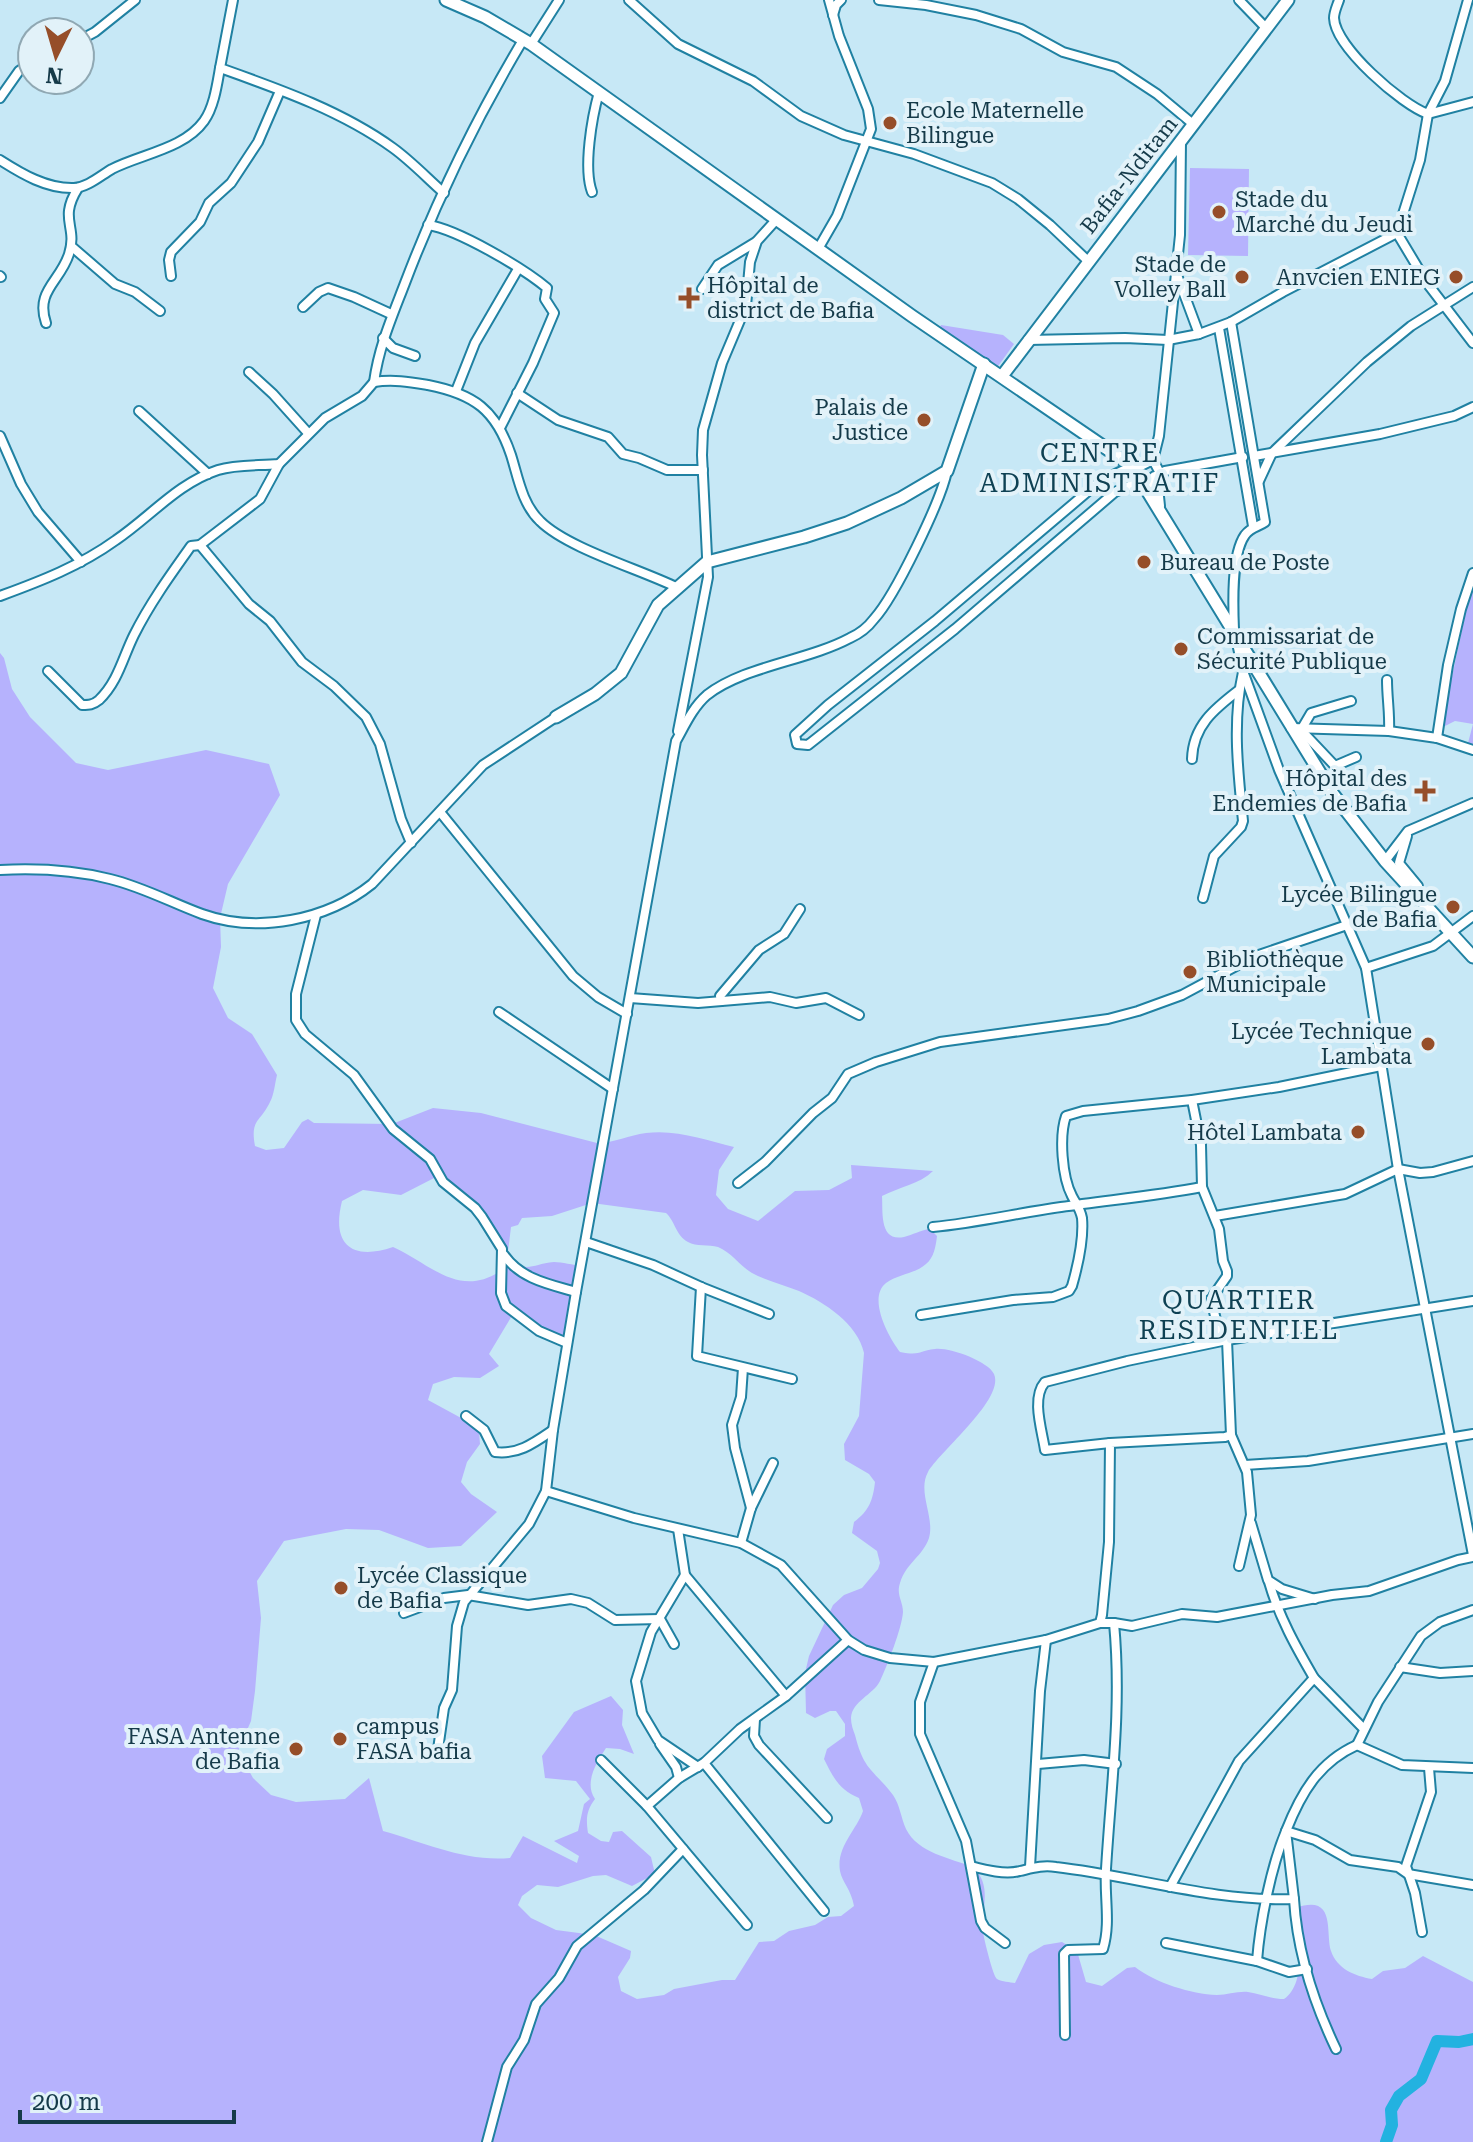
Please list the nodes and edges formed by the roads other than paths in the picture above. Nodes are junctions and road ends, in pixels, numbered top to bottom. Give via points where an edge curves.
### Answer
1 (135, 0) edge
2 (233, 0) edge
3 (446, 0) edge
4 (559, 0) edge
5 (629, 0) edge
6 (829, 0) edge
7 (841, 0) edge
8 (879, 0) edge
9 (1239, 0) edge
10 (1288, 0) edge
11 (1339, 0) edge
12 (1468, 0) edge
13 (833, 16) junction
14 (96, 28) edge
15 (1266, 28) junction
16 (527, 42) junction
17 (220, 68) junction
18 (16, 75) edge
19 (280, 91) junction
20 (599, 92) junction
21 (0, 98) edge
22 (1473, 102) edge
23 (1428, 114) junction
24 (1193, 124) junction
25 (1181, 141) junction
26 (867, 143) junction
27 (0, 160) edge
28 (78, 188) junction
29 (592, 192) dead end
30 (444, 193) junction
31 (776, 220) junction
32 (428, 225) junction
33 (1397, 233) junction
34 (757, 241) junction
35 (71, 246) junction
36 (818, 249) junction
37 (1088, 261) junction
38 (518, 269) junction
39 (1175, 271) junction
40 (171, 276) dead end
41 (1473, 287) edge
42 (702, 289) dead end
43 (1443, 305) junction
44 (303, 307) dead end
45 (160, 311) dead end
46 (391, 314) junction
47 (1231, 322) junction
48 (46, 323) dead end
49 (1219, 328) junction
50 (1199, 334) junction
51 (383, 338) junction
52 (1028, 340) junction
53 (1168, 340) junction
54 (1473, 343) edge
55 (415, 356) dead end
56 (984, 364) junction
57 (249, 372) dead end
58 (1002, 376) junction
59 (374, 382) junction
60 (456, 391) junction
61 (517, 393) junction
62 (1473, 407) edge
63 (139, 411) dead end
64 (500, 428) junction
65 (308, 433) junction
66 (0, 436) edge
67 (1272, 453) junction
68 (1254, 459) junction
69 (1153, 460) junction
70 (1243, 461) junction
71 (279, 464) junction
72 (1132, 466) junction
73 (703, 470) junction
74 (947, 471) junction
75 (208, 474) junction
76 (1158, 475) junction
77 (1141, 481) junction
78 (1259, 482) junction
79 (1158, 506) junction
80 (1253, 526) junction
81 (200, 545) junction
82 (81, 562) junction
83 (707, 562) junction
84 (1473, 573) edge
85 (676, 587) junction
86 (0, 596) edge
87 (1234, 630) junction
88 (48, 671) dead end
89 (1243, 671) junction
90 (1387, 680) dead end
91 (1239, 690) junction
92 (1351, 701) dead end
93 (556, 717) joint
94 (1296, 729) junction
95 (1389, 731) junction
96 (1437, 738) junction
97 (676, 741) junction
98 (1473, 750) edge
99 (1356, 757) dead end
100 (1192, 759) dead end
101 (1473, 803) edge
102 (440, 812) junction
103 (1408, 831) junction
104 (411, 843) junction
105 (1385, 861) junction
106 (0, 870) edge
107 (1418, 886) dead end
108 (1203, 898) dead end
109 (800, 909) dead end
110 (316, 915) junction
111 (1473, 916) edge
112 (1347, 925) junction
113 (1452, 934) junction
114 (1473, 957) edge
115 (1366, 968) junction
116 (630, 998) junction
117 (721, 1001) junction
118 (499, 1012) dead end
119 (627, 1014) junction
120 (859, 1015) dead end
121 (1381, 1066) junction
122 (613, 1089) junction
123 (1192, 1100) junction
124 (1473, 1161) edge
125 (1398, 1169) junction
126 (738, 1183) dead end
127 (1202, 1187) junction
128 (1071, 1195) junction
129 (1079, 1206) junction
130 (1061, 1207) junction
131 (1215, 1216) junction
132 (933, 1227) dead end
133 (586, 1242) junction
134 (503, 1254) junction
135 (701, 1287) junction
136 (576, 1292) junction
137 (1473, 1301) edge
138 (1425, 1309) junction
139 (769, 1314) dead end
140 (921, 1315) dead end
141 (1224, 1340) junction
142 (567, 1343) junction
143 (743, 1368) junction
144 (792, 1379) dead end
145 (466, 1416) dead end
146 (553, 1430) junction
147 (1473, 1434) edge
148 (1231, 1435) junction
149 (1452, 1436) junction
150 (1110, 1443) junction
151 (773, 1463) dead end
152 (1245, 1465) junction
153 (546, 1491) junction
154 (751, 1508) junction
155 (1251, 1523) junction
156 (678, 1529) junction
157 (741, 1543) junction
158 (1473, 1556) edge
159 (1239, 1566) dead end
160 (685, 1575) junction
161 (1268, 1580) junction
162 (468, 1595) junction
163 (1316, 1599) junction
164 (1276, 1606) junction
165 (1473, 1610) edge
166 (404, 1613) dead end
167 (660, 1619) junction
168 (1100, 1623) junction
169 (1114, 1623) junction
170 (848, 1640) junction
171 (1046, 1640) junction
172 (674, 1644) dead end
173 (934, 1662) junction
174 (1400, 1667) junction
175 (1473, 1671) edge
176 (1314, 1678) junction
177 (786, 1696) junction
178 (755, 1718) junction
179 (1364, 1729) junction
180 (658, 1740) junction
181 (1357, 1745) junction
182 (437, 1756) dead end
183 (601, 1760) dead end
184 (1038, 1764) junction
185 (1116, 1764) junction
186 (701, 1765) junction
187 (1429, 1768) junction
188 (1473, 1768) edge
189 (679, 1778) junction
190 (647, 1806) junction
191 (827, 1818) dead end
192 (1286, 1831) junction
193 (683, 1849) junction
194 (971, 1866) junction
195 (1030, 1867) junction
196 (1106, 1873) junction
197 (1408, 1874) junction
198 (1473, 1885) edge
199 (1170, 1887) junction
200 (1268, 1899) junction
201 (1294, 1899) junction
202 (824, 1911) dead end
203 (747, 1925) dead end
204 (1422, 1932) dead end
205 (1005, 1943) dead end
206 (1166, 1943) dead end
207 (1257, 1961) junction
208 (1307, 1969) junction
209 (1065, 2035) dead end
210 (1336, 2049) dead end
211 (487, 2142) edge

1 - 14 street
2 - 17 street
3 - 16 main road
4 - 16 street
5 - 26 street via 678,44 753,81 801,116
6 - 13 street
7 - 13 street
8 - 24 street via 976,15 1021,29 1063,52 1116,67
9 - 15 street
10 - 15 main road, Bafia-Nditam
11 - 23 street via 1334,20 1342,39 1401,100
12 - 23 street via 1445,81
13 - 26 street via 868,109
15 - 24 main road, Bafia-Nditam
16 - 20 main road
16 - 30 street via 477,121
17 - 19 street
17 - 28 street via 199,127
18 - 21 street
19 - 30 street via 384,142
19 - 40 street via 258,142 231,183 171,252
20 - 29 street via 589,164
20 - 31 main road
22 - 23 street
23 - 33 street
24 - 25 main road, Bafia-Nditam
25 - 37 main road, Bafia-Nditam
25 - 39 street
26 - 36 street
26 - 37 street via 992,183
27 - 28 street via 37,180
28 - 35 street via 67,214
30 - 32 street
31 - 34 street
31 - 36 main road
32 - 38 street
32 - 46 street
33 - 43 street
33 - 47 street
34 - 42 street via 718,265
34 - 73 street via 746,306 722,363 703,430
35 - 45 street via 115,284
35 - 48 street via 43,301
36 - 56 main road
37 - 52 main road, Bafia-Nditam
38 - 60 street via 475,343
38 - 61 street via 547,288 545,299 554,313
39 - 50 street
39 - 53 street
41 - 43 street
43 - 54 street
43 - 67 street via 1383,348
44 - 46 street via 328,288
46 - 51 street
47 - 49 street
47 - 68 street
49 - 50 street
49 - 70 street
50 - 53 street
51 - 55 street
51 - 59 street
52 - 53 street
52 - 58 main road, Bafia-Nditam
53 - 69 street
56 - 58 main road
56 - 74 main road
57 - 65 street
58 - 72 main road
59 - 60 street
59 - 65 street
60 - 64 street via 477,402
61 - 64 street
61 - 73 street via 558,420 608,437 623,454 667,470
62 - 67 street via 1380,434
63 - 75 street
64 - 85 street via 524,498 538,520 576,544
65 - 71 street
66 - 82 street via 38,512
67 - 68 street
67 - 78 street
68 - 70 street
68 - 78 street
69 - 72 street
69 - 76 street
70 - 76 street
70 - 80 street
71 - 75 street
71 - 81 street via 260,499
72 - 77 main road
72 - 77 street via 1099,482 828,705 795,735 797,744 808,745 1115,492
73 - 83 street
74 - 83 main road via 847,523
74 - 97 street via 914,548 873,621 850,638 762,669 708,695
75 - 82 street
76 - 77 street
76 - 79 main road
77 - 79 main road
78 - 80 street via 1265,522
79 - 87 main road
80 - 87 street via 1238,553
81 - 88 street via 191,546 168,578 97,702 82,705
81 - 104 street via 302,662 366,717 380,744
82 - 86 street
83 - 85 main road
83 - 97 street via 707,588
84 - 96 street via 1448,665
85 - 93 main road via 650,616 621,673
87 - 89 street
87 - 94 main road
89 - 91 street
89 - 112 street via 1279,770
90 - 95 street
91 - 100 street via 1198,729
91 - 108 street via 1236,747 1243,821 1214,856
92 - 94 street via 1311,713
93 - 102 street via 483,765
94 - 95 street
94 - 99 street via 1335,766
94 - 105 main road via 1333,794
95 - 96 street
96 - 98 street
97 - 116 street
101 - 103 street
102 - 104 street
102 - 119 street via 573,976
103 - 105 street
103 - 107 street via 1399,863
104 - 110 street via 363,892
105 - 113 main road
106 - 110 street via 47,869 112,879 219,919 273,922
109 - 117 street via 784,934 759,950 726,988
110 - 134 street via 296,994 296,1020 354,1075 393,1129 430,1159 443,1182 475,1208
111 - 113 street
112 - 115 street
112 - 126 street via 1253,957 1182,995 1138,1011 940,1042 876,1062 848,1074 832,1098
113 - 114 main road
113 - 115 street via 1433,946
115 - 121 street
116 - 117 street
116 - 119 street
117 - 120 street via 770,997 796,1003 826,998
118 - 122 street
119 - 122 street
121 - 123 street
121 - 125 street
122 - 133 street
123 - 127 street
123 - 128 street via 1066,1116 1061,1133
124 - 125 street via 1433,1172
125 - 131 street via 1345,1194
125 - 138 street
127 - 129 street
127 - 131 street
128 - 129 street
128 - 130 street
129 - 130 street
129 - 140 street via 1082,1236 1069,1291
130 - 132 street
131 - 141 street via 1227,1276 1211,1299
133 - 135 street
133 - 136 street
134 - 136 street via 533,1279
134 - 142 street via 501,1293 506,1306 539,1331
135 - 139 street
135 - 143 street via 695,1354
136 - 142 street
137 - 138 street
138 - 141 street
138 - 149 street
141 - 148 street
141 - 150 street via 1040,1387 1045,1450
142 - 146 street
143 - 144 street
143 - 154 street via 732,1425
145 - 146 street via 484,1430 495,1452 517,1451
146 - 153 street
147 - 149 street
148 - 150 street
148 - 152 street
149 - 152 street via 1308,1461
149 - 158 street
150 - 168 street via 1109,1542
151 - 154 street
152 - 155 street
153 - 156 street
153 - 162 street via 529,1524
154 - 157 street
155 - 159 street
155 - 161 street
156 - 157 street
156 - 160 street
157 - 170 street via 781,1565
158 - 163 street via 1369,1591
160 - 167 street
160 - 177 street
161 - 163 street
161 - 164 street
162 - 166 street
162 - 167 street via 528,1605 571,1599 615,1620
162 - 182 street via 457,1626 452,1690
163 - 164 street
164 - 169 street via 1217,1617 1182,1614 1132,1626
164 - 176 street
165 - 174 street via 1429,1629
167 - 172 street
167 - 180 street via 646,1643 636,1681 642,1713
168 - 169 street
168 - 171 street
169 - 185 street
170 - 173 street via 890,1658
170 - 177 street
171 - 173 street
171 - 184 street
173 - 194 street via 920,1702 920,1734 966,1841
174 - 175 street
174 - 179 street
176 - 179 street
176 - 199 street via 1239,1761
177 - 178 street
178 - 186 street
178 - 191 street via 759,1745
179 - 181 street
180 - 186 street
180 - 189 street
181 - 187 street via 1402,1765
181 - 192 street via 1314,1776
183 - 190 street
184 - 185 street
184 - 195 street
185 - 196 street
186 - 189 street
186 - 202 street
187 - 188 street
187 - 197 street via 1431,1792 1407,1859
189 - 190 street
190 - 193 street
192 - 197 street via 1350,1860 1398,1867
192 - 200 street via 1276,1853
192 - 201 street
193 - 203 street
193 - 211 street via 577,1946 536,2004 524,2040 507,2067
194 - 195 street via 1009,1872
194 - 205 street via 981,1921
195 - 196 street
196 - 199 street
196 - 209 street via 1103,1949 1064,1954
197 - 198 street
197 - 204 street
199 - 200 street
200 - 201 street
200 - 207 street
201 - 208 street
206 - 207 street
207 - 208 street via 1289,1972
208 - 210 street

